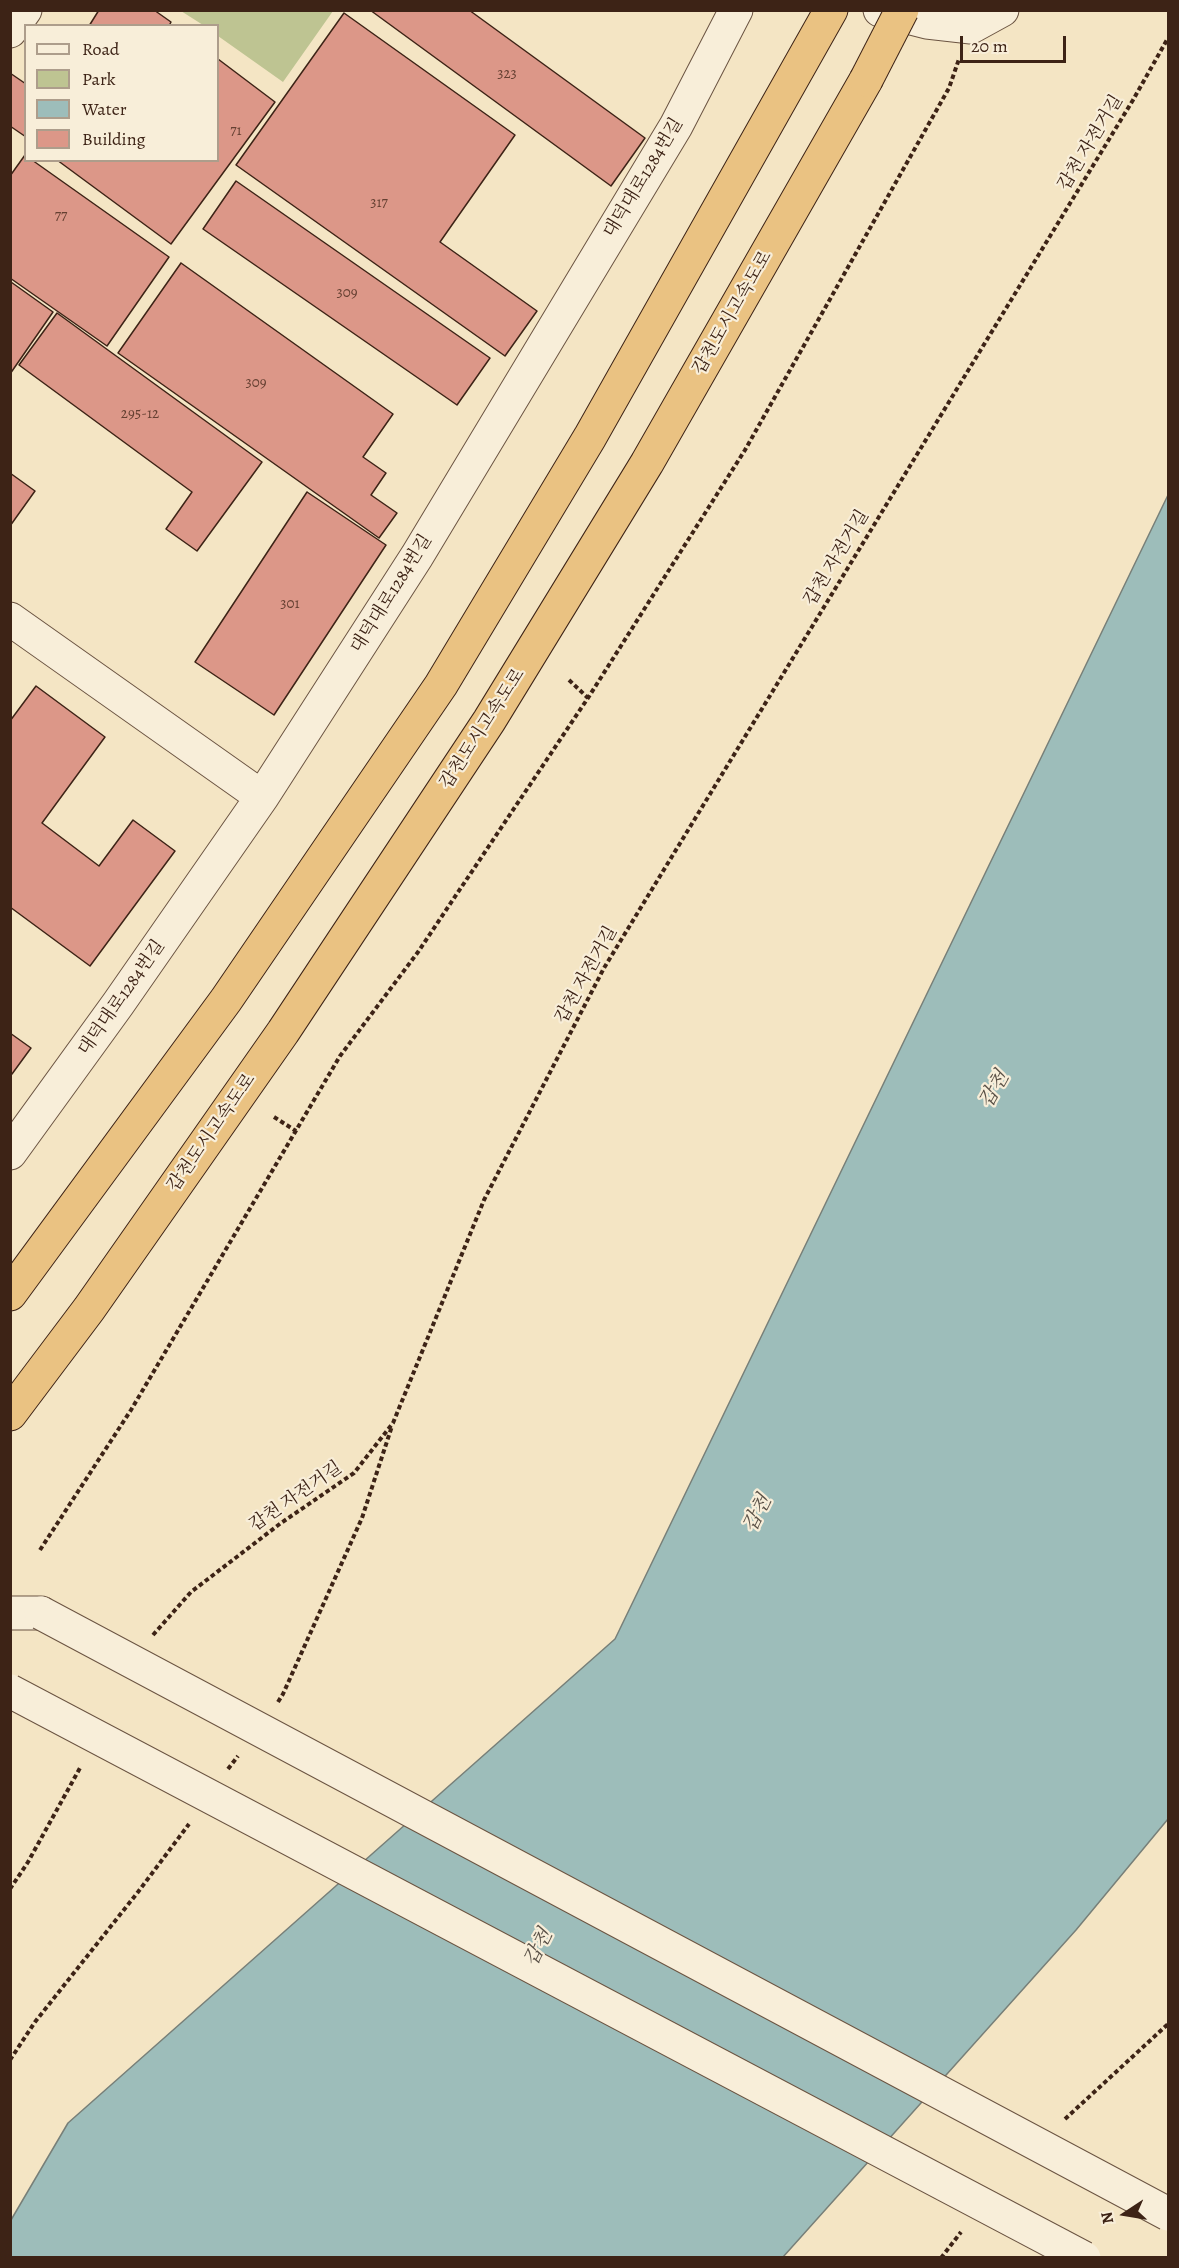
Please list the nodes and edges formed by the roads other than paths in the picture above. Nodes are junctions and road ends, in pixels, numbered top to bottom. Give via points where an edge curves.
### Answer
1 (24, 10) edge
2 (736, 10) edge
3 (831, 10) edge
4 (880, 10) edge
5 (902, 10) edge
6 (1002, 10) edge
7 (10, 31) edge
8 (10, 619) edge
9 (262, 797) junction
10 (10, 1153) edge
11 (10, 1294) edge
12 (10, 1414) edge
13 (26, 1613) edge
14 (10, 1692) edge
15 (1168, 2214) edge
16 (1084, 2258) edge

1 - 7 street
2 - 9 street, 대덕대로1284번길 via 676,126 448,505
3 - 11 highway via 590,437 441,685 226,1000
4 - 6 street via 927,22 971,27
5 - 12 highway, 갑천도시고속도로, bridge via 647,463 489,721 283,1032 89,1309
8 - 9 street
9 - 10 street, 대덕대로1284번길
13 - 15 street, bridge
14 - 16 street, bridge

